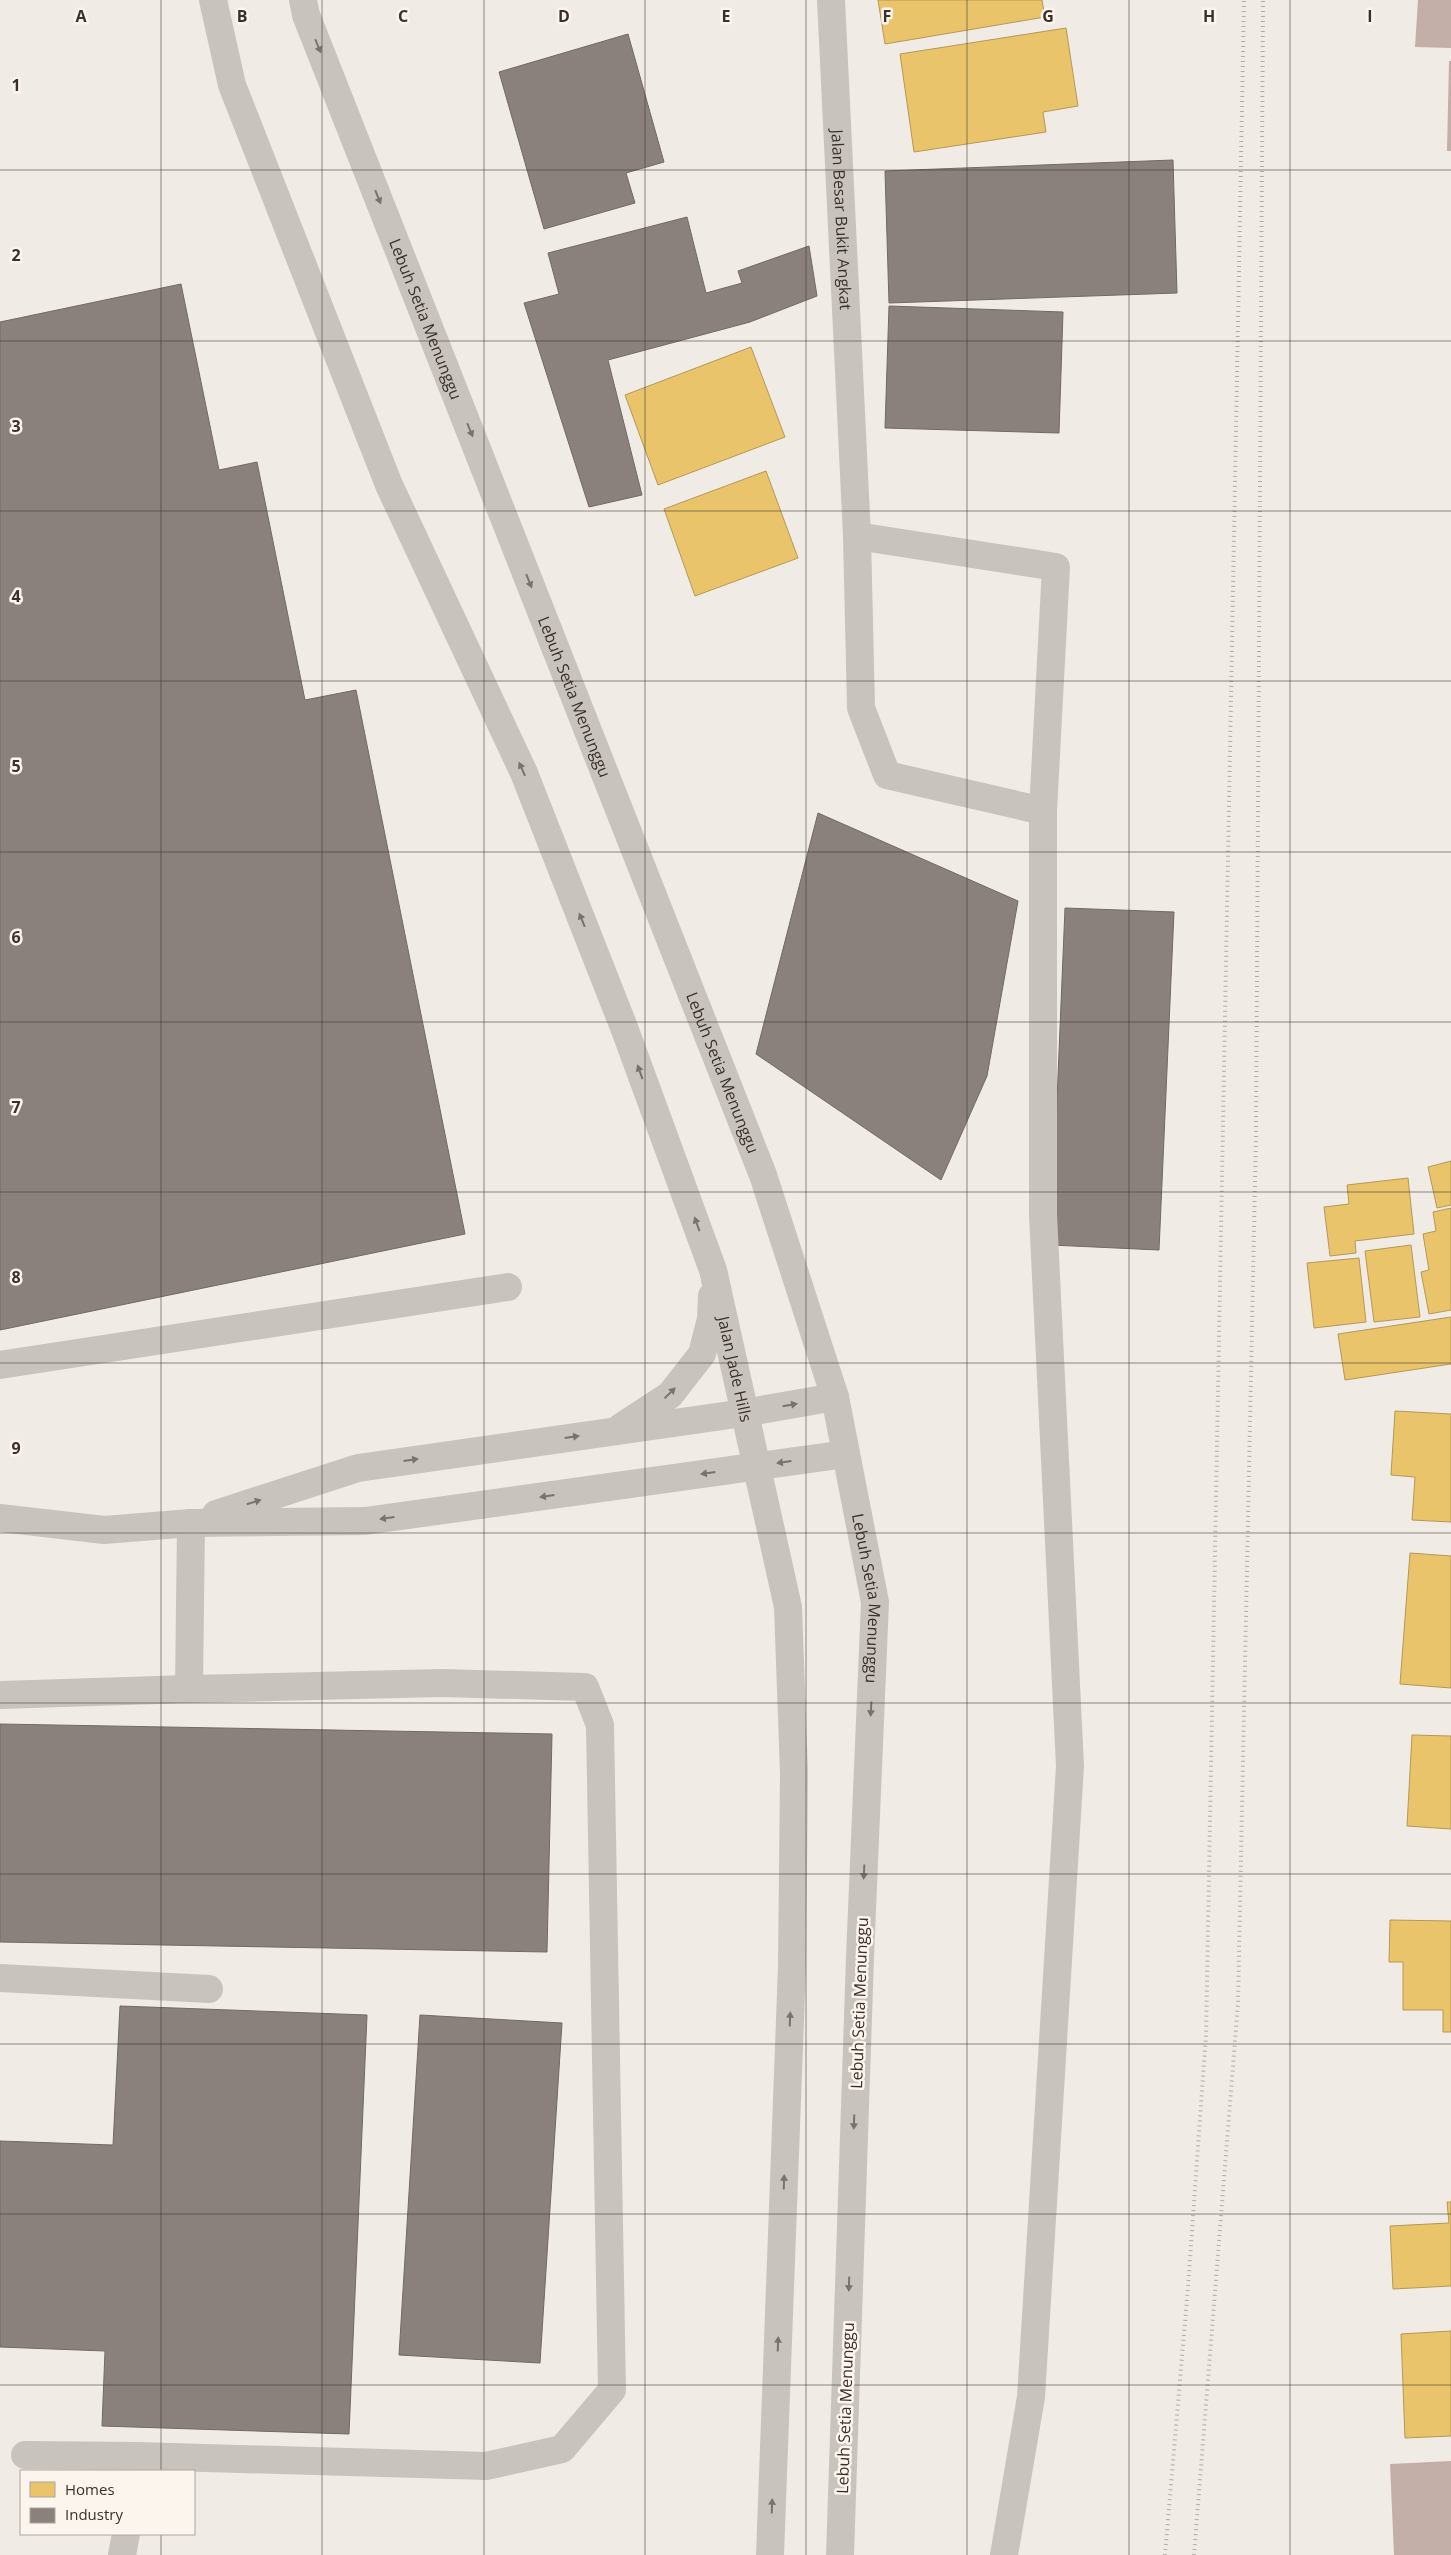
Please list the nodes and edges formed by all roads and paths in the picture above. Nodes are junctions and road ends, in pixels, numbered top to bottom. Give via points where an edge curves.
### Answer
1 (213, 0) edge
2 (303, 0) edge
3 (831, 0) edge
4 (857, 536) junction
5 (1044, 811) junction
6 (714, 1270) junction
7 (508, 1286) dead end
8 (0, 1365) edge
9 (835, 1397) junction
10 (744, 1413) junction
11 (616, 1431) junction
12 (846, 1454) junction
13 (757, 1466) junction
14 (0, 1518) edge
15 (191, 1522) junction
16 (189, 1689) junction
17 (0, 1695) edge
18 (0, 1978) edge
19 (209, 1989) dead end
20 (25, 2456) dead end
21 (137, 2464) edge
22 (126, 2535) edge
23 (122, 2555) edge
24 (770, 2555) edge
25 (840, 2555) edge
26 (1004, 2555) edge

6 -> 1 street via 625,1030 524,774 389,485 232,85
2 -> 9 street, Lebuh Setia Menunggu via 306,15 763,1175
3 - 4 street, Jalan Besar Bukit Angkat
4 - 5 street, Jalan Besar Bukit Angkat via 861,708 887,775
4 - 5 street via 1056,567
5 - 26 street via 1044,1215 1070,1766 1031,2397
6 - 10 street, Jalan Jade Hills
11 -> 6 street via 670,1395 702,1354 711,1319
7 - 8 street
10 -> 9 street
9 - 12 street
10 - 11 street
10 - 13 street, Jalan Jade Hills
15 -> 11 street via 358,1468
12 -> 13 street
12 -> 25 street, Lebuh Setia Menunggu via 876,1602 860,1957
13 -> 15 street via 365,1521
24 -> 13 street via 792,1966 794,1773 788,1606
14 - 15 street via 104,1530
15 - 16 street
16 - 17 street
16 - 21 street via 442,1683 584,1687 600,1725 612,2390 562,2449 486,2466
18 - 19 street
20 - 21 street
22 - 23 street

